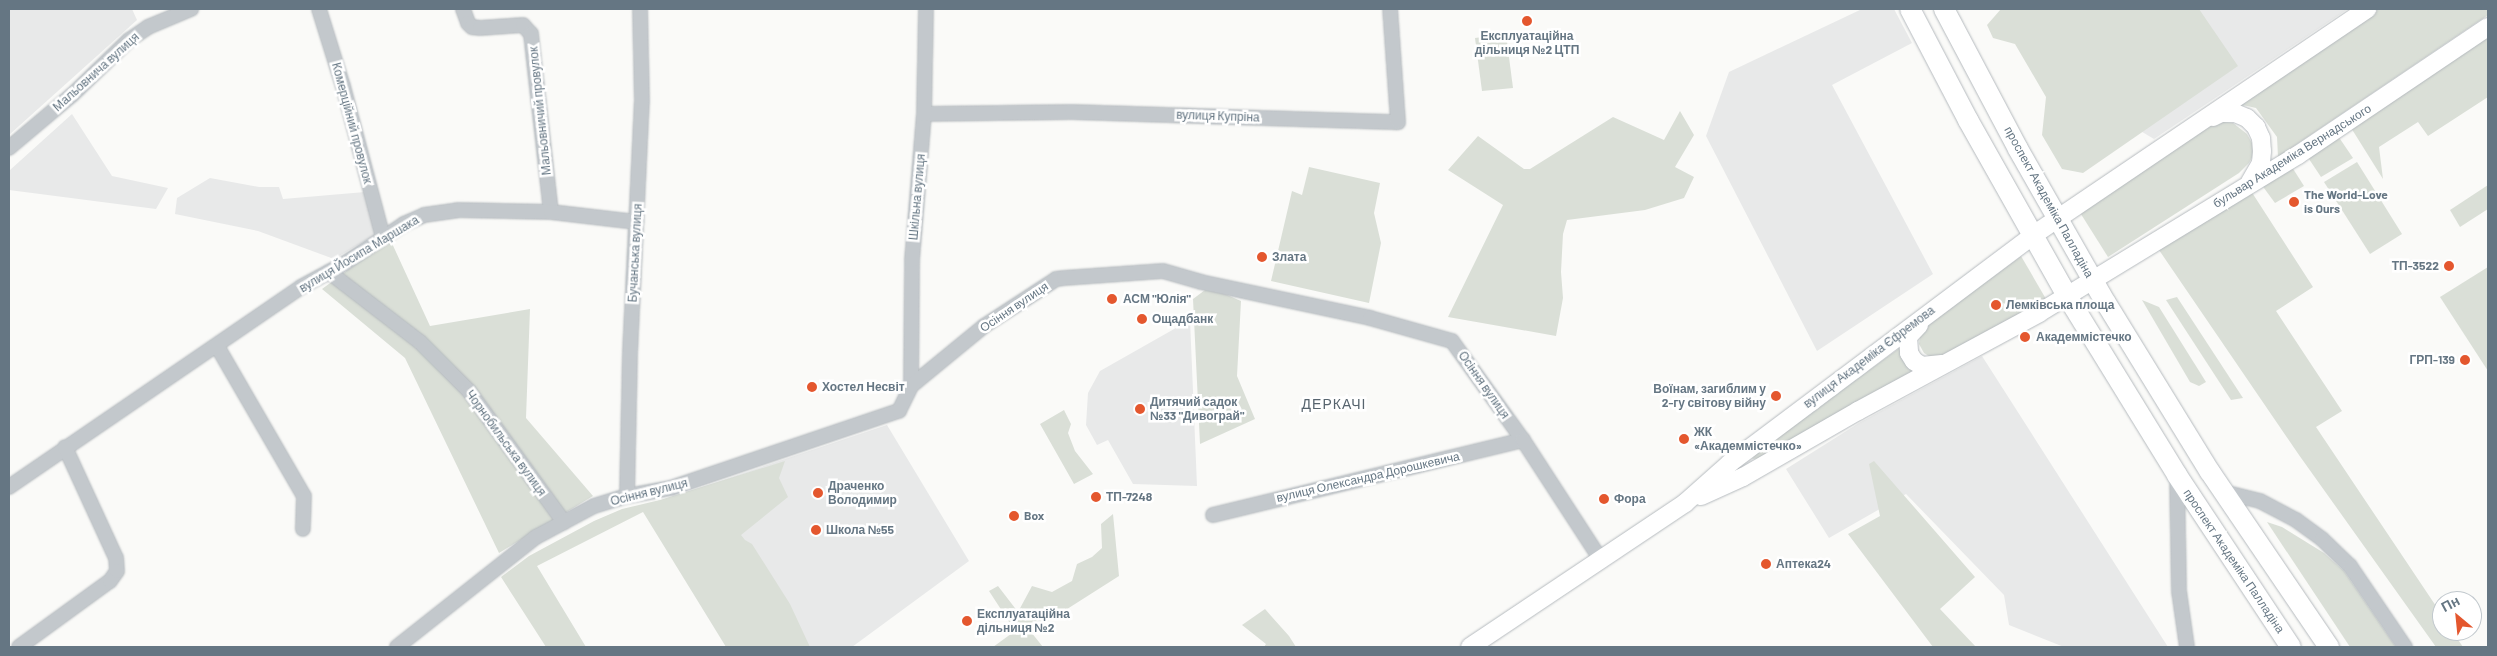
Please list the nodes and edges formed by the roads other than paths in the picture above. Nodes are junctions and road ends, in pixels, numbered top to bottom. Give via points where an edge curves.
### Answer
1 (191, 9) edge
2 (319, 9) edge
3 (463, 9) edge
4 (640, 9) edge
5 (926, 9) edge
6 (1390, 9) edge
7 (1910, 9) edge
8 (1944, 9) edge
9 (2367, 9) edge
10 (2488, 27) edge
11 (924, 114) junction
12 (2198, 124) junction
13 (9, 148) edge
14 (2250, 182) junction
15 (552, 212) junction
16 (2058, 218) junction
17 (636, 222) junction
18 (2032, 236) junction
19 (383, 237) junction
20 (329, 272) junction
21 (2093, 280) junction
22 (2067, 296) junction
23 (1931, 311) junction
24 (217, 346) junction
25 (1947, 363) junction
26 (911, 386) junction
27 (1523, 440) junction
28 (65, 447) junction
29 (2176, 475) junction
30 (9, 487) edge
31 (2224, 492) junction
32 (627, 496) junction
33 (1685, 503) junction
34 (1213, 514) dead end
35 (564, 522) junction
36 (303, 529) dead end
37 (1601, 560) junction
38 (19, 647) edge
39 (397, 647) edge
40 (1470, 647) edge
41 (2187, 647) edge
42 (2291, 647) edge
43 (2329, 647) edge
44 (2405, 647) edge

1 - 13 street, Мальовнича вулиця via 148,26 129,40 72,95
2 - 19 street, Комерційний провулок
3 - 15 street, Мальовничий провулок via 472,26 523,24 531,34
4 - 17 street, Бучанська вулиця via 642,102
5 - 11 street, Шкільна вулиця
6 - 11 street, вулиця Купріна via 1398,122 1072,112
7 - 18 highway, проспект Академіка Палладіна
8 - 16 highway, проспект Академіка Палладіна
9 - 12 main road
10 - 14 main road, бульвар Академіка Вернадського via 2339,128
11 - 26 street, Шкільна вулиця via 912,260
12 - 14 main road via 2221,113 2234,113 2247,118 2256,127 2261,138 2261,163
12 - 16 main road
14 - 21 main road, бульвар Академіка Вернадського
15 - 17 street, вулиця Йосипа Маршака
15 - 19 street, вулиця Йосипа Маршака via 458,210 433,213 404,224
16 - 18 main road, вулиця Академіка Єфремова
16 - 21 highway, проспект Академіка Палладіна
17 - 32 street, Бучанська вулиця
18 - 22 highway, проспект Академіка Палладіна
18 - 23 main road, вулиця Академіка Єфремова
19 - 20 street, вулиця Йосипа Маршака
20 - 24 street, вулиця Йосипа Маршака
20 - 35 street, Чорнобильська вулиця via 420,342 470,391
21 - 22 main road, вулиця Академіка Єфремова
21 - 31 highway, проспект Академіка Палладіна
22 - 25 main road, вулиця Академіка Єфремова
22 - 29 highway, проспект Академіка Палладіна
23 - 25 main road via 1908,336 1909,353 1922,366
23 - 33 main road, вулиця Академіка Єфремова via 1730,463
24 - 28 street, вулиця Йосипа Маршака
24 - 36 street via 304,496
25 - 33 main road, вулиця Академіка Єфремова via 1743,477
26 - 27 street, Осіння вулиця via 984,326 1056,278 1163,271 1452,340
26 - 32 street, Осіння вулиця via 898,411 671,488
27 - 34 street, вулиця Олександра Дорошкевича
27 - 37 street, Осіння вулиця
28 - 30 street, вулиця Йосипа Маршака
28 - 38 street via 116,558 117,571 110,581
29 - 41 street, проспект Академіка Палладіна via 2179,591
29 - 42 highway, проспект Академіка Палладіна
31 - 43 highway, проспект Академіка Палладіна
31 - 44 street via 2260,501 2296,520 2322,539 2350,566
32 - 35 street, Осіння вулиця via 594,506
33 - 37 main road, вулиця Академіка Єфремова
35 - 39 street, Осіння вулиця via 521,549
37 - 40 main road, вулиця Академіка Єфремова

